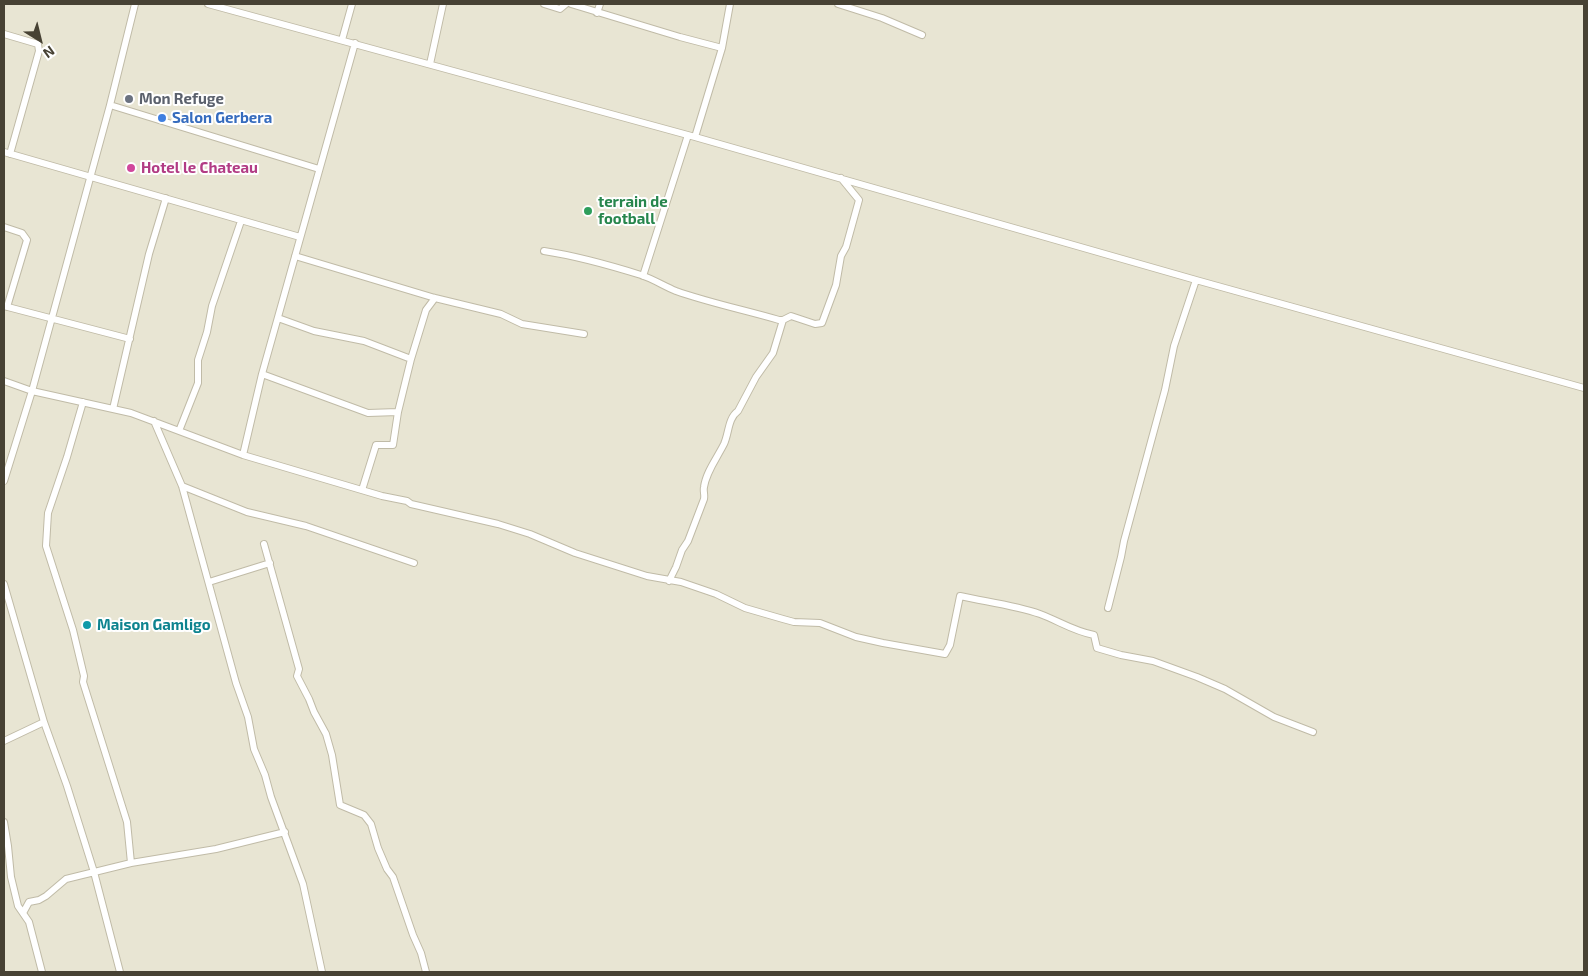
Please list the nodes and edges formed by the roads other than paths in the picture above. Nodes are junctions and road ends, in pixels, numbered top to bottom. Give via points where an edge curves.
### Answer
1 (135, 4) edge
2 (208, 4) edge
3 (352, 4) edge
4 (443, 4) edge
5 (544, 4) edge
6 (566, 4) edge
7 (571, 4) edge
8 (600, 4) edge
9 (730, 4) edge
10 (838, 4) edge
11 (597, 13) junction
12 (4, 34) edge
13 (922, 35) dead end
14 (342, 40) junction
15 (355, 43) junction
16 (722, 48) junction
17 (430, 64) junction
18 (110, 105) junction
19 (692, 136) junction
20 (7, 153) edge
21 (319, 169) junction
22 (90, 176) junction
23 (841, 178) junction
24 (864, 185) junction
25 (166, 198) junction
26 (859, 200) junction
27 (241, 221) junction
28 (4, 227) edge
29 (300, 237) junction
30 (544, 251) dead end
31 (295, 256) junction
32 (643, 276) junction
33 (1196, 280) junction
34 (435, 298) junction
35 (5, 306) edge
36 (278, 318) junction
37 (51, 319) junction
38 (783, 320) junction
39 (584, 334) dead end
40 (130, 339) junction
41 (411, 359) junction
42 (262, 374) junction
43 (4, 382) edge
44 (1584, 388) edge
45 (32, 391) junction
46 (83, 402) junction
47 (114, 409) junction
48 (398, 412) junction
49 (154, 421) junction
50 (179, 431) junction
51 (242, 455) junction
52 (4, 481) edge
53 (182, 486) junction
54 (362, 490) junction
55 (264, 544) dead end
56 (270, 563) junction
57 (414, 563) dead end
58 (669, 581) junction
59 (209, 582) junction
60 (4, 584) edge
61 (1108, 608) dead end
62 (44, 722) junction
63 (1313, 732) dead end
64 (4, 741) edge
65 (4, 822) edge
66 (285, 832) junction
67 (131, 863) junction
68 (94, 872) junction
69 (24, 913) junction
70 (42, 972) edge
71 (120, 972) edge
72 (322, 972) edge
73 (426, 972) edge

1 - 18 street
2 - 14 street
3 - 14 street
4 - 17 street
5 - 6 street via 560,9
7 - 11 street
8 - 11 street
9 - 16 street
10 - 13 street
11 - 16 street
12 - 20 street via 38,44 39,51
14 - 15 street
15 - 17 street
15 - 21 street
16 - 19 street
17 - 19 street
18 - 21 street
18 - 22 street
19 - 23 street
19 - 32 street
20 - 22 street
21 - 29 street
22 - 25 street
22 - 37 street
23 - 24 street
23 - 26 street
24 - 26 street
24 - 33 street
25 - 27 street
25 - 40 street via 149,254
26 - 38 street via 822,323 815,324 791,316
27 - 29 street
27 - 50 street via 212,306 198,360 198,383
28 - 35 street via 22,233 28,240
29 - 31 street
30 - 32 street
31 - 34 street
31 - 36 street
32 - 38 street via 713,303
33 - 44 street
33 - 61 street via 1174,346 1166,390
34 - 39 street via 501,314 522,324
34 - 41 street via 426,310
35 - 37 street
36 - 41 street
36 - 42 street
37 - 40 street
37 - 45 street
38 - 58 street via 773,352 738,411 732,415 724,443 708,474 703,489 705,494 688,542
40 - 47 street
41 - 48 street
42 - 48 street via 368,413
42 - 51 street
43 - 45 street
45 - 46 street
45 - 52 street
46 - 47 street
46 - 67 street via 48,512 46,546 73,630 83,682 126,822
47 - 49 street
48 - 54 street via 392,444 376,445
49 - 50 street
49 - 53 street
50 - 51 street
51 - 54 street
53 - 57 street via 247,512 306,526
53 - 59 street
54 - 58 street via 498,524 575,553
55 - 56 street
56 - 59 street
56 - 73 street via 298,676 326,734 340,805 364,815 371,824
58 - 63 street via 681,582 745,608 794,622 820,623 856,637 945,654 950,645 960,596 1003,604 1041,614 1079,632 1094,635 1097,648 1153,661 1196,677 1225,689 1274,717
59 - 66 street via 248,717 254,749
60 - 62 street
62 - 64 street
62 - 68 street
65 - 69 street via 11,877 18,906
66 - 67 street via 216,849
66 - 72 street via 303,884
67 - 68 street
68 - 69 street via 66,878 46,896 29,902
68 - 71 street
69 - 70 street

